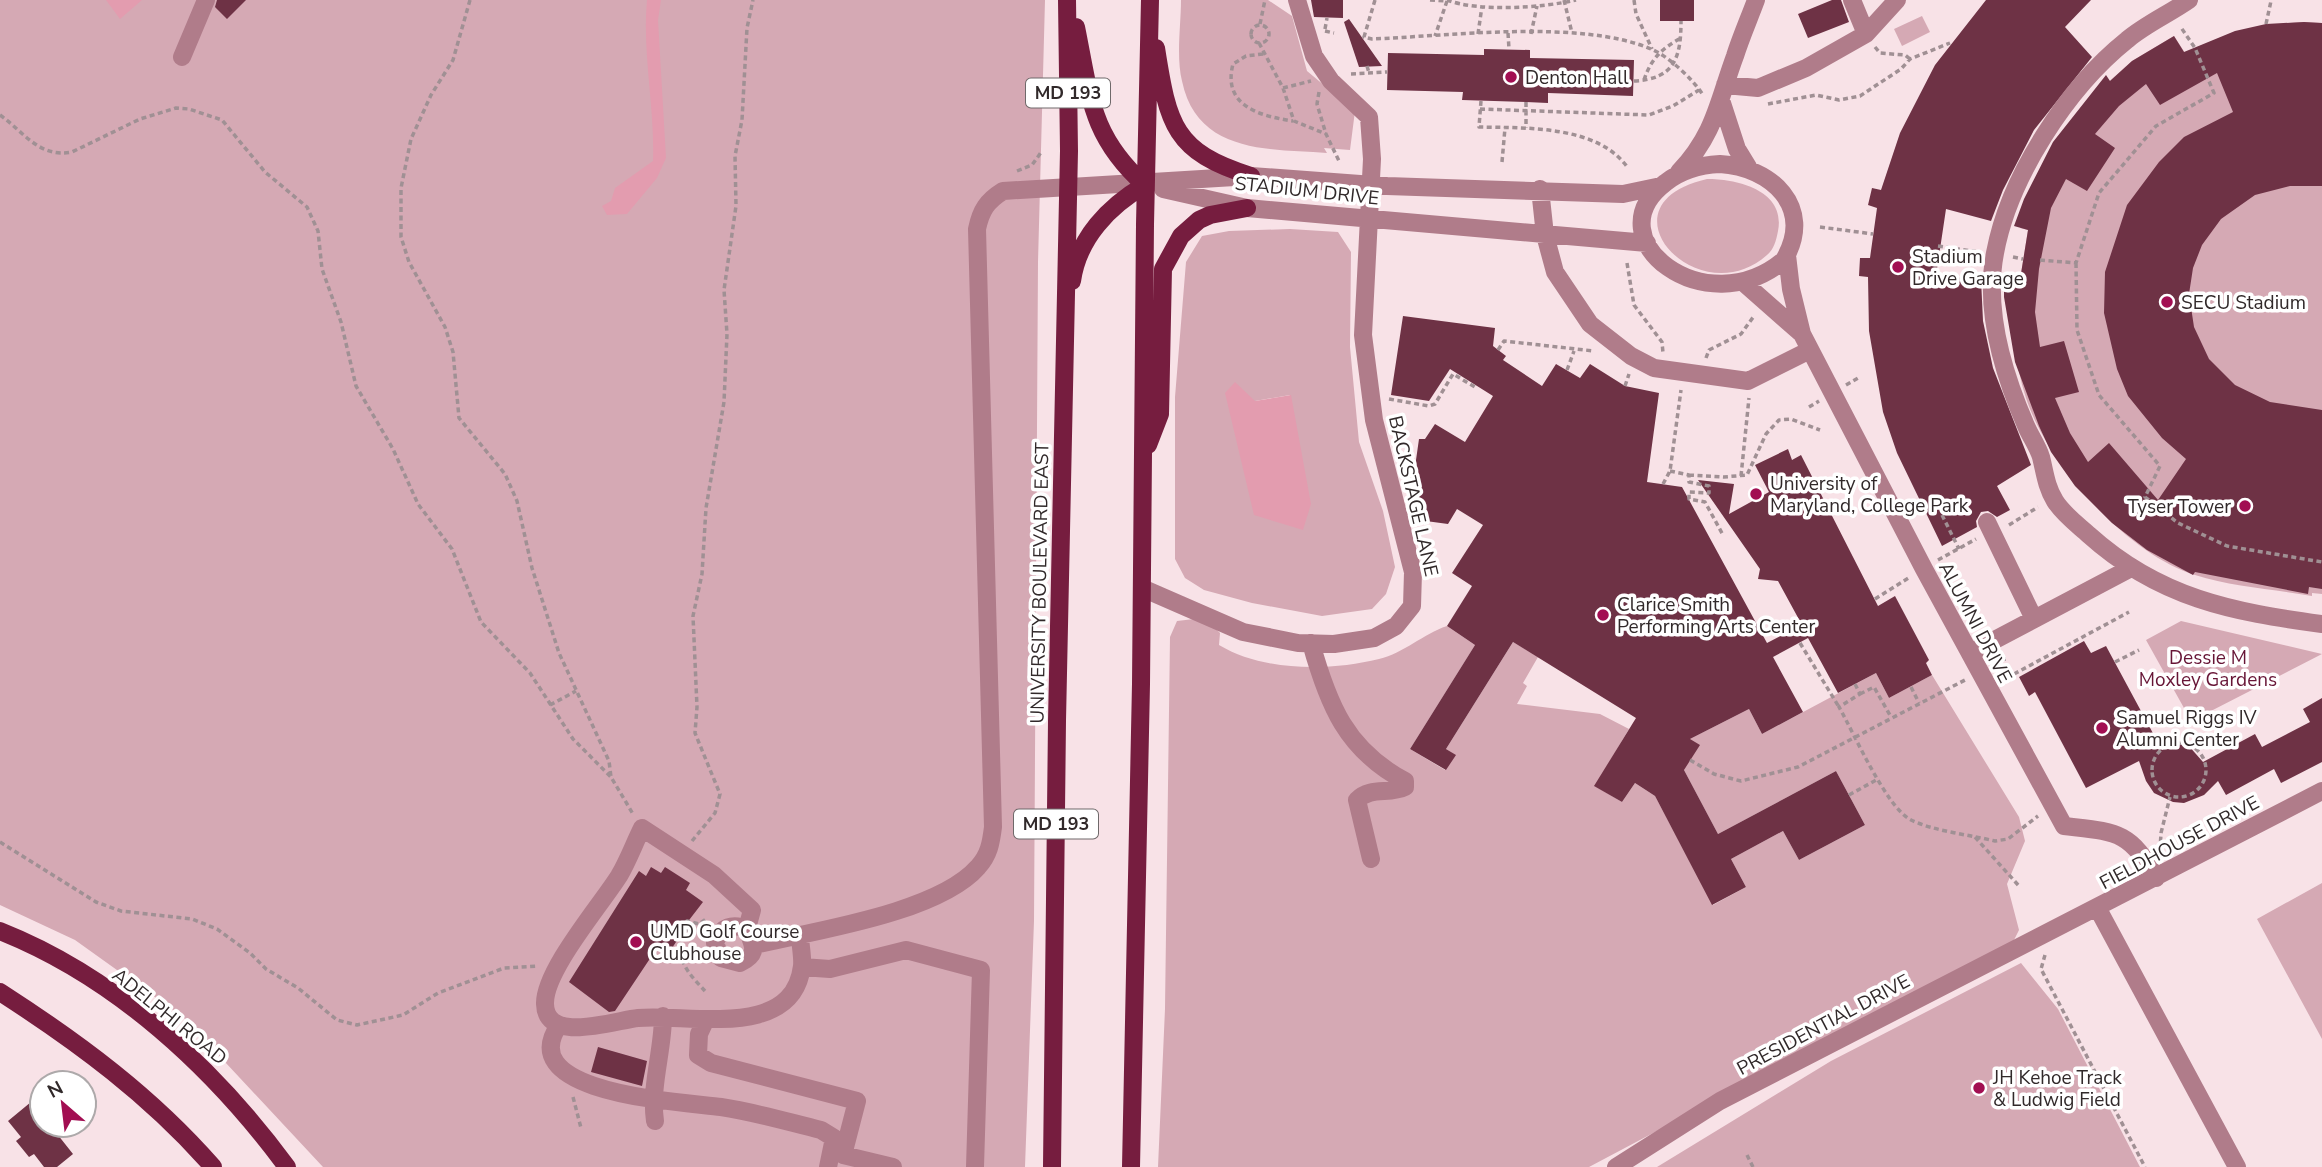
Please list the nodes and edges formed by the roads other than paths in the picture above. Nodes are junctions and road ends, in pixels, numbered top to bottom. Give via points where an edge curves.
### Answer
1 (206, 0) edge
2 (1069, 0) edge
3 (1297, 0) edge
4 (1756, 0) edge
5 (1852, 0) edge
6 (1897, 0) edge
7 (2189, 0) edge
8 (1150, 3) edge
9 (1866, 34) junction
10 (182, 57) dead end
11 (1725, 85) junction
12 (1722, 103) junction
13 (1748, 167) junction
14 (1677, 175) junction
15 (1251, 176) junction
16 (1146, 185) junction
17 (1068, 186) junction
18 (1370, 186) junction
19 (1661, 186) junction
20 (1540, 189) junction
21 (1247, 208) junction
22 (1368, 218) junction
23 (1545, 235) junction
24 (1647, 243) junction
25 (1787, 255) junction
26 (1744, 283) junction
27 (1066, 326) junction
28 (1806, 342) junction
29 (1144, 455) junction
30 (1989, 527) road end
31 (2132, 568) junction
32 (1142, 588) junction
33 (2034, 619) junction
34 (2322, 624) edge
35 (1311, 643) junction
36 (1969, 653) junction
37 (2322, 791) edge
38 (1371, 859) dead end
39 (2156, 878) junction
40 (2098, 909) junction
41 (2055, 930) joint
42 (0, 931) edge
43 (800, 934) junction
44 (802, 967) junction
45 (0, 992) edge
46 (663, 1016) junction
47 (706, 1019) junction
48 (559, 1025) junction
49 (652, 1101) junction
50 (655, 1121) dead end
51 (213, 1167) edge
52 (287, 1167) edge
53 (828, 1167) edge
54 (893, 1167) edge
55 (975, 1167) edge
56 (1052, 1167) edge
57 (1131, 1167) edge
58 (1616, 1167) edge
59 (2237, 1167) edge

1 - 10 street
2 - 16 main road via 1094,115 1107,143
2 - 17 main road, UNIVERSITY BOULEVARD EAST / MD 193
3 - 18 street, BACKSTAGE LANE via 1314,56 1326,75 1369,117
4 - 11 street
5 - 9 street
6 - 9 street
7 - 31 street via 2126,40 2076,88 2026,170 1994,254 1993,323 2012,395 2040,456 2042,474 2053,498 2080,527
8 - 15 main road via 1167,105 1178,133 1203,158
8 - 16 main road
9 - 11 street via 1806,68 1758,88
11 - 12 street
12 - 13 street
12 - 14 street via 1699,147
13 - 14 street via 1710,164
13 - 25 street via 1773,181 1786,197 1794,221
14 - 19 street
15 - 16 street, STADIUM DRIVE
15 - 18 street, STADIUM DRIVE
16 - 17 street
16 - 21 street, STADIUM DRIVE
16 - 27 main road via 1108,212 1092,231 1073,274
16 - 29 main road
17 - 27 main road, UNIVERSITY BOULEVARD EAST / MD 193
17 - 43 street via 1003,191 988,200 977,229 990,849 971,874 942,893 896,910
18 - 20 street, STADIUM DRIVE
18 - 22 street, BACKSTAGE LANE
19 - 20 street, STADIUM DRIVE via 1623,194
19 - 24 street via 1645,206
20 - 23 street
21 - 22 street, STADIUM DRIVE
21 - 29 main road via 1199,220 1181,236 1163,269 1160,414
22 - 23 street, STADIUM DRIVE
22 - 35 street, BACKSTAGE LANE via 1363,335 1369,396 1413,572 1414,598 1396,626 1374,638
23 - 24 street, STADIUM DRIVE
23 - 28 street via 1555,272 1590,324 1624,352 1664,369 1752,380
24 - 26 street via 1660,262 1682,278 1719,285
25 - 26 street via 1767,274
25 - 28 street
26 - 28 street
27 - 56 main road, UNIVERSITY BOULEVARD EAST / MD 193
28 - 36 street, ALUMNI DRIVE
29 - 32 main road
30 - 33 street
31 - 33 street
31 - 34 street via 2164,588 2212,605
32 - 35 street, BACKSTAGE LANE via 1243,632
32 - 57 main road
33 - 36 street
35 - 38 street via 1327,693 1353,742 1381,768 1405,781 1405,788 1394,793 1373,791 1357,800
36 - 39 street, ALUMNI DRIVE via 2064,826 2123,836 2138,849
37 - 39 street, FIELDHOUSE DRIVE
39 - 40 street, FIELDHOUSE DRIVE
40 - 41 street, FIELDHOUSE DRIVE
40 - 59 street
41 - 58 street, PRESIDENTIAL DRIVE via 1720,1101
42 - 52 main road, ADELPHI ROAD via 67,963 160,1030 224,1088
43 - 44 street
43 - 48 street via 751,937 752,910 714,875 642,828 620,874 558,965 545,1004 548,1016
44 - 47 street via 793,990 770,1013
44 - 55 street via 830,969 906,950 981,971
45 - 51 main road via 115,1071
46 - 47 street
46 - 48 street via 582,1028
46 - 49 street
47 - 54 street via 699,1034 698,1055 712,1063 858,1101 843,1155
48 - 49 street via 552,1035 552,1053 555,1063 571,1078
49 - 50 street
49 - 53 street via 722,1107 821,1130 834,1138

